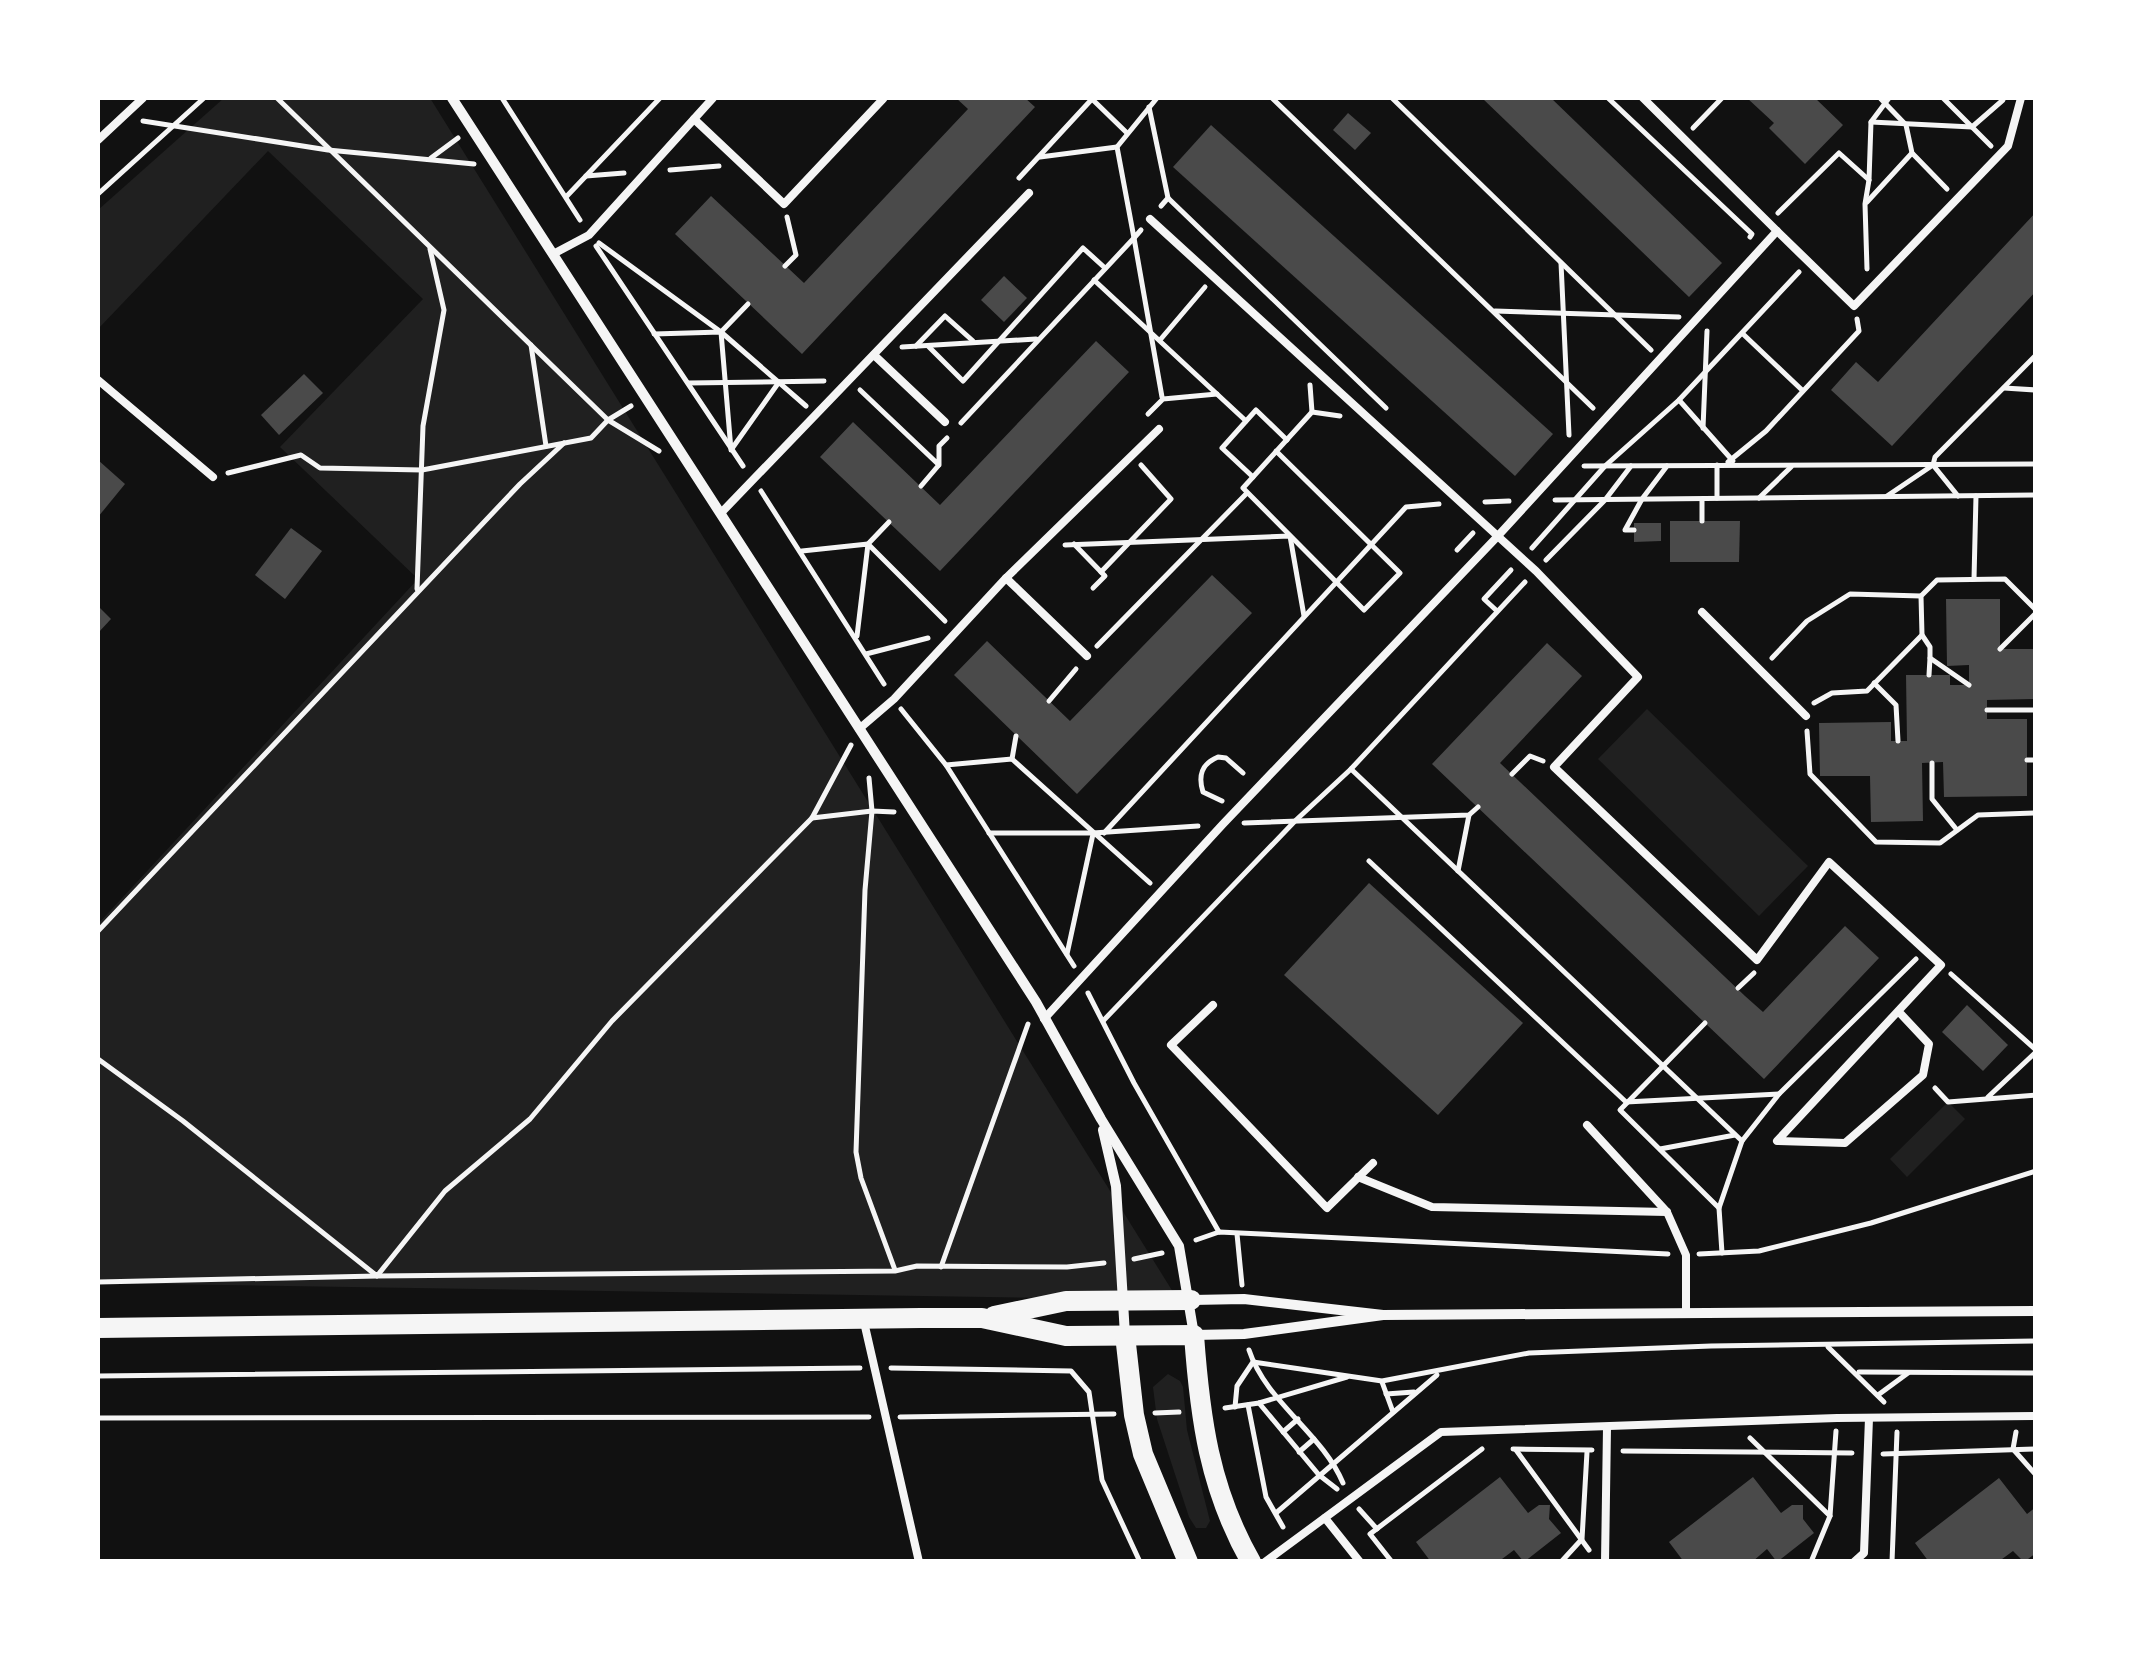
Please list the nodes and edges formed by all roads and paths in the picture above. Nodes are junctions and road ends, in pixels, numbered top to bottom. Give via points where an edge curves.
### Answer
1 (143, 98) edge
2 (204, 98) edge
3 (277, 98) edge
4 (452, 98) edge
5 (502, 98) edge
6 (660, 98) edge
7 (713, 98) edge
8 (881, 98) edge
9 (1090, 98) edge
10 (1156, 98) edge
11 (1273, 98) edge
12 (1392, 98) edge
13 (1608, 98) edge
14 (1644, 98) edge
15 (1722, 98) edge
16 (1943, 98) edge
17 (2006, 98) edge
18 (2021, 98) edge
19 (1885, 99) edge
20 (1149, 107) junction
21 (122, 118) junction
22 (694, 119) junction
23 (1870, 122) junction
24 (1906, 125) junction
25 (172, 126) junction
26 (1972, 127) junction
27 (472, 128) junction
28 (1127, 132) junction
29 (1684, 138) junction
30 (98, 140) edge
31 (1117, 147) junction
32 (328, 150) junction
33 (1912, 153) junction
34 (2000, 155) junction
35 (1038, 158) dead end
36 (429, 160) junction
37 (498, 166) junction
38 (1870, 180) junction
39 (1029, 193) dead end
40 (98, 194) edge
41 (565, 197) junction
42 (1168, 198) junction
43 (1956, 200) junction
44 (784, 204) junction
45 (1865, 204) junction
46 (1150, 219) junction
47 (1768, 222) junction
48 (1776, 231) junction
49 (589, 235) junction
50 (1134, 238) junction
51 (429, 246) junction
52 (1745, 250) dead end
53 (555, 253) junction
54 (1809, 262) junction
55 (1561, 263) junction
56 (785, 266) dead end
57 (1105, 268) junction
58 (1214, 278) junction
59 (1094, 280) junction
60 (1867, 292) junction
61 (748, 304) dead end
62 (1708, 305) junction
63 (1854, 306) junction
64 (1492, 310) junction
65 (1563, 312) junction
66 (1614, 314) junction
67 (1671, 328) dead end
68 (721, 332) junction
69 (1151, 332) junction
70 (654, 334) junction
71 (1743, 334) junction
72 (1039, 339) junction
73 (1660, 339) dead end
74 (1160, 341) junction
75 (530, 342) junction
76 (998, 342) junction
77 (976, 343) junction
78 (916, 346) junction
79 (928, 346) junction
80 (1650, 350) junction
81 (876, 352) junction
82 (2036, 354) edge
83 (1659, 358) junction
84 (1639, 362) dead end
85 (1706, 370) junction
86 (98, 380) edge
87 (725, 382) junction
88 (778, 382) junction
89 (1566, 382) junction
90 (688, 383) junction
91 (846, 383) junction
92 (2002, 388) junction
93 (2036, 390) edge
94 (1803, 391) junction
95 (1217, 394) junction
96 (646, 396) junction
97 (1605, 397) dead end
98 (847, 400) dead end
99 (1679, 400) junction
100 (1594, 408) junction
101 (815, 414) junction
102 (1604, 418) junction
103 (1397, 419) dead end
104 (608, 420) junction
105 (1368, 420) junction
106 (1246, 421) junction
107 (945, 422) dead end
108 (1704, 428) junction
109 (1159, 429) dead end
110 (1286, 440) junction
111 (564, 443) junction
112 (546, 446) junction
113 (731, 450) junction
114 (1276, 451) junction
115 (1132, 455) junction
116 (1732, 461) junction
117 (1933, 464) junction
118 (2036, 464) edge
119 (939, 465) junction
120 (1717, 465) junction
121 (1793, 465) junction
122 (1561, 466) junction
123 (1605, 466) junction
124 (1631, 466) junction
125 (1667, 466) junction
126 (422, 470) junction
127 (695, 473) junction
128 (212, 477) joint
129 (1252, 477) junction
130 (754, 479) junction
131 (921, 486) dead end
132 (1516, 488) dead end
133 (1247, 494) junction
134 (1958, 496) dead end
135 (1976, 496) dead end
136 (1887, 497) dead end
137 (1702, 498) dead end
138 (1716, 498) dead end
139 (1758, 498) dead end
140 (1483, 502) dead end
141 (721, 513) junction
142 (1702, 521) dead end
143 (889, 522) dead end
144 (1482, 524) junction
145 (1058, 528) junction
146 (1634, 530) dead end
147 (1290, 536) junction
148 (1496, 538) junction
149 (1202, 539) junction
150 (1130, 542) junction
151 (868, 544) junction
152 (1074, 544) junction
153 (1039, 546) junction
154 (802, 551) junction
155 (1455, 553) dead end
156 (1522, 559) junction
157 (1536, 571) junction
158 (1101, 572) junction
159 (1006, 578) junction
160 (1974, 579) junction
161 (1093, 588) dead end
162 (417, 592) junction
163 (1921, 596) junction
164 (1497, 611) junction
165 (2036, 611) edge
166 (1702, 612) dead end
167 (1304, 616) dead end
168 (945, 621) dead end
169 (955, 632) junction
170 (1922, 636) junction
171 (856, 640) junction
172 (2000, 649) dead end
173 (865, 654) junction
174 (1087, 656) junction
175 (1930, 658) junction
176 (1760, 670) junction
177 (1929, 675) dead end
178 (1874, 683) junction
179 (1969, 686) dead end
180 (894, 700) junction
181 (1049, 701) dead end
182 (1987, 710) dead end
183 (2036, 710) edge
184 (1806, 716) junction
185 (859, 729) junction
186 (1016, 736) dead end
187 (866, 740) junction
188 (1898, 741) dead end
189 (1012, 759) junction
190 (2027, 760) dead end
191 (2036, 760) edge
192 (1932, 763) dead end
193 (946, 765) junction
194 (1554, 767) junction
195 (1351, 769) junction
196 (1256, 772) dead end
197 (1243, 773) dead end
198 (1512, 774) dead end
199 (1242, 786) dead end
200 (1229, 801) dead end
201 (872, 811) junction
202 (912, 813) junction
203 (2036, 814) edge
204 (1468, 815) dead end
205 (812, 818) junction
206 (1957, 830) junction
207 (1093, 833) junction
208 (1368, 861) dead end
209 (1458, 871) junction
210 (1162, 893) junction
211 (98, 932) edge
212 (1067, 954) junction
213 (1941, 965) junction
214 (1082, 980) junction
215 (1036, 1002) junction
216 (1213, 1005) dead end
217 (1899, 1012) junction
218 (1044, 1018) junction
219 (1103, 1022) junction
220 (1705, 1023) dead end
221 (2036, 1051) edge
222 (98, 1059) edge
223 (1662, 1065) junction
224 (1780, 1094) dead end
225 (2036, 1095) edge
226 (1698, 1098) junction
227 (1986, 1099) junction
228 (1626, 1102) junction
229 (1948, 1102) dead end
230 (1100, 1119) junction
231 (1586, 1125) dead end
232 (1736, 1135) junction
233 (1742, 1141) dead end
234 (1659, 1149) junction
235 (1373, 1162) dead end
236 (2036, 1171) edge
237 (1358, 1177) junction
238 (1719, 1208) dead end
239 (1667, 1212) junction
240 (1218, 1232) junction
241 (1237, 1234) junction
242 (1179, 1246) junction
243 (1686, 1255) junction
244 (1119, 1261) junction
245 (941, 1268) junction
246 (895, 1271) junction
247 (377, 1276) junction
248 (98, 1282) edge
249 (1244, 1299) junction
250 (1121, 1300) junction
251 (1191, 1300) junction
252 (2036, 1311) edge
253 (1686, 1313) junction
254 (1383, 1316) junction
255 (863, 1318) junction
256 (982, 1318) junction
257 (98, 1328) edge
258 (1244, 1334) junction
259 (1125, 1335) junction
260 (1194, 1335) junction
261 (2036, 1341) edge
262 (1826, 1344) junction
263 (1253, 1362) junction
264 (875, 1368) junction
265 (1911, 1371) junction
266 (1439, 1372) junction
267 (1856, 1372) junction
268 (2036, 1373) edge
269 (98, 1376) edge
270 (1347, 1378) junction
271 (1382, 1381) junction
272 (1418, 1392) junction
273 (1386, 1394) junction
274 (1878, 1395) junction
275 (1278, 1396) junction
276 (1258, 1402) junction
277 (1248, 1405) junction
278 (1235, 1406) junction
279 (1200, 1411) junction
280 (1393, 1412) junction
281 (1094, 1414) junction
282 (1134, 1415) junction
283 (2019, 1416) junction
284 (2036, 1416) edge
285 (886, 1417) junction
286 (1898, 1417) junction
287 (98, 1418) edge
288 (1837, 1418) junction
289 (1868, 1418) junction
290 (1298, 1419) junction
291 (1734, 1422) junction
292 (1607, 1428) junction
293 (1501, 1430) junction
294 (1282, 1432) junction
295 (1314, 1439) junction
296 (2013, 1448) junction
297 (1515, 1449) junction
298 (1588, 1449) junction
299 (2036, 1449) edge
300 (1835, 1450) junction
301 (1606, 1451) junction
302 (1764, 1451) junction
303 (1299, 1452) junction
304 (1895, 1454) junction
305 (1867, 1455) junction
306 (1334, 1462) junction
307 (1319, 1475) junction
308 (2036, 1475) edge
309 (1350, 1500) junction
310 (1276, 1513) junction
311 (1830, 1516) junction
312 (1325, 1518) junction
313 (1377, 1529) junction
314 (1582, 1538) junction
315 (1290, 1543) junction
316 (919, 1562) edge
317 (1140, 1562) edge
318 (1188, 1562) edge
319 (1251, 1562) edge
320 (1266, 1562) edge
321 (1360, 1562) edge
322 (1392, 1562) edge
323 (1561, 1562) edge
324 (1596, 1562) edge
325 (1605, 1562) edge
326 (1810, 1562) edge
327 (1854, 1562) edge
328 (1892, 1562) edge

1 - 21 lane
2 - 25 path
3 - 32 path
4 - 27 street
5 - 41 path
6 - 41 path
7 - 22 lane
8 - 44 lane
9 - 28 path
10 - 20 path
11 - 64 path
12 - 55 path
13 - 52 path via 1752,234
14 - 29 lane
15 - 29 path
16 - 26 path
17 - 26 path
18 - 34 lane
19 - 23 path
19 - 24 path
20 - 28 path
20 - 42 path
21 - 25 path
21 - 30 lane
22 - 44 lane
22 - 49 lane
23 - 24 path
23 - 38 path
24 - 26 path
24 - 33 path
25 - 32 path
25 - 40 path
26 - 34 path
27 - 36 path
27 - 37 street
28 - 31 path
29 - 47 lane
31 - 35 path
31 - 50 path
32 - 36 path
32 - 51 path
33 - 43 path
33 - 45 path
34 - 43 lane
36 - 37 path
37 - 53 street
38 - 45 path
38 - 47 path via 1839,153
39 - 81 lane
41 - 49 path
42 - 46 path
42 - 103 path
43 - 60 lane
44 - 56 path via 796,255
45 - 60 path
46 - 50 path
46 - 58 lane
47 - 48 lane
48 - 54 lane
48 - 62 lane
49 - 53 lane
49 - 68 path
49 - 70 path
50 - 57 path
50 - 69 path
51 - 75 path
51 - 126 path via 444,310 422,426
53 - 96 street
54 - 63 lane
54 - 71 path
55 - 65 path
55 - 66 path
57 - 59 path
57 - 76 path via 1083,248
58 - 74 path
58 - 105 lane
59 - 69 path
59 - 72 path
60 - 63 lane
61 - 68 path
62 - 83 lane
62 - 85 path
63 - 94 path via 1859,331
64 - 65 path
64 - 89 path
65 - 66 path
65 - 89 path
66 - 67 path via 1682,317
66 - 80 path
68 - 70 path
68 - 87 path
68 - 88 path
69 - 74 path
69 - 95 path via 1162,398
70 - 90 path
71 - 85 path
71 - 94 path
72 - 76 path
72 - 119 path via 940,446
73 - 80 path
74 - 95 path
75 - 104 path
75 - 112 path
76 - 77 path
76 - 79 path via 963,380
77 - 78 path via 945,316
77 - 79 path
78 - 79 path
78 - 81 path
80 - 83 path
80 - 84 path
81 - 91 lane
81 - 107 lane
82 - 92 path
83 - 102 lane
85 - 99 path
85 - 108 path
86 - 128 lane
87 - 88 path
87 - 90 path
87 - 113 path
88 - 91 path
88 - 101 path
88 - 113 path
89 - 100 path
89 - 100 path via 1569,435
90 - 113 path
91 - 101 lane
92 - 93 path
92 - 117 path
94 - 116 path
95 - 106 path
96 - 104 path
96 - 127 street
97 - 100 path
98 - 119 path via 859,388
99 - 108 path
99 - 123 path
100 - 102 path
101 - 130 lane
102 - 122 lane
104 - 111 path via 591,438
104 - 127 path
105 - 110 path via 1312,412
105 - 144 lane
106 - 110 path via 1256,410
106 - 129 path via 1222,448
108 - 116 path
109 - 115 lane
110 - 114 path
111 - 112 path
111 - 162 path
112 - 126 path
113 - 130 path
114 - 129 path
114 - 147 path via 1400,574 1364,610
115 - 145 lane
115 - 150 path via 1172,499
116 - 120 path
117 - 118 path
117 - 121 path
117 - 134 path
117 - 136 path
119 - 131 path
120 - 121 path
120 - 125 path
120 - 138 path
121 - 139 path
122 - 123 path
122 - 148 lane
123 - 124 path
123 - 156 path
124 - 125 path
124 - 157 path
125 - 146 path via 1625,530
126 - 128 path via 320,468 301,455
126 - 162 path
127 - 141 street
129 - 133 path via 1243,488
130 - 141 lane
130 - 154 path
132 - 140 path via 1494,512
133 - 147 path
133 - 149 path
135 - 160 path
137 - 142 path
141 - 185 street
143 - 151 path
144 - 148 lane
144 - 155 path
145 - 152 path
145 - 153 lane
147 - 149 path
147 - 167 path
148 - 156 lane
148 - 210 lane
149 - 150 path
149 - 174 path
150 - 152 path
150 - 158 path
151 - 154 path
151 - 168 path
151 - 171 path
152 - 153 path
152 - 158 path
153 - 159 lane
154 - 171 path
156 - 157 lane
156 - 164 path via 1484,599
157 - 164 path
157 - 194 lane via 1638,677
158 - 161 path via 1106,576
159 - 169 lane
159 - 174 lane
160 - 163 path via 1937,580
160 - 165 path via 2006,579
162 - 211 path
163 - 170 path
163 - 176 path via 1850,594 1807,621
164 - 195 path
165 - 172 path
166 - 176 lane
169 - 173 path
169 - 180 lane
170 - 175 path
170 - 178 path
171 - 173 path
173 - 180 path
174 - 181 path
175 - 177 path
175 - 179 path
176 - 184 lane
178 - 184 path via 1867,691 1832,693
178 - 188 path via 1896,705
180 - 185 lane
180 - 193 path
182 - 183 path
184 - 206 path via 1810,774 1876,842 1940,843
185 - 187 street
185 - 205 path
186 - 189 path
187 - 201 path
187 - 202 street
189 - 193 path
189 - 207 path
190 - 191 path
192 - 206 path via 1932,799
193 - 212 path
194 - 198 path via 1530,756
194 - 213 lane via 1757,960 1828,862
195 - 209 path
195 - 219 path
196 - 199 path
197 - 200 path via 1218,757 1203,768 1203,792
201 - 202 path
201 - 205 path
201 - 246 path via 856,1152
202 - 215 street
203 - 206 path via 1978,815
204 - 209 path
205 - 247 path via 612,1021 530,1118 445,1192
207 - 210 path
207 - 212 path
208 - 228 path
209 - 223 path
210 - 214 lane
212 - 214 path
213 - 217 lane
213 - 221 path
214 - 218 lane
214 - 219 path
215 - 218 street
215 - 245 path
216 - 237 lane via 1171,1045 1327,1208
217 - 217 lane via 1818,1098 1778,1140 1845,1143 1923,1075 1929,1044
218 - 230 street
219 - 240 path
220 - 223 path
221 - 227 path
222 - 247 path
223 - 226 path
223 - 228 path
224 - 226 path
225 - 227 path
226 - 228 path
226 - 232 path
227 - 229 path
228 - 234 path via 1620,1110
230 - 242 street
230 - 244 street via 1116,1186
231 - 239 lane
232 - 233 path
232 - 234 path
234 - 238 path
235 - 237 lane
236 - 243 path via 1760,1251
237 - 239 lane via 1432,1207
239 - 243 lane
240 - 241 path
240 - 242 path
241 - 243 path
241 - 249 path
242 - 244 path
242 - 251 street
243 - 253 lane
244 - 245 path
244 - 250 street
245 - 246 path
246 - 247 path
247 - 248 path
249 - 251 street
249 - 254 street
250 - 251 main road
250 - 256 main road via 1066,1301
250 - 259 street
251 - 260 street
252 - 253 street
253 - 254 street
254 - 258 street
255 - 256 main road
255 - 257 main road
255 - 264 lane
256 - 259 main road via 1066,1336
258 - 260 street
258 - 263 path
259 - 260 main road
259 - 282 main road
260 - 279 main road
261 - 262 path
262 - 266 path via 1529,1353
262 - 267 path
263 - 270 path
263 - 275 path
263 - 278 path via 1237,1386
264 - 269 path
264 - 281 path via 1070,1371 1089,1392
264 - 285 lane
265 - 267 path
265 - 268 path
265 - 274 path
266 - 271 path
266 - 272 path
267 - 274 path
270 - 271 path
270 - 275 path
271 - 273 path
272 - 273 path
272 - 280 path
273 - 280 path
274 - 286 path
275 - 276 path
275 - 290 path
276 - 277 path
276 - 294 path
277 - 278 path
277 - 310 path via 1266,1497
278 - 279 path
279 - 282 path
279 - 319 main road via 1210,1468
280 - 306 path
281 - 282 path
281 - 285 path
281 - 317 path via 1102,1480
282 - 318 main road
283 - 284 lane
283 - 286 lane
283 - 296 path
285 - 287 path
285 - 316 lane
286 - 289 lane
286 - 304 path
288 - 289 lane
288 - 291 lane
288 - 300 path
289 - 305 lane
290 - 294 path
290 - 295 path
291 - 292 lane
291 - 302 path
292 - 293 lane
292 - 301 lane
293 - 297 path
293 - 309 lane via 1442,1432
294 - 303 path
295 - 303 path
295 - 306 path
296 - 299 path
296 - 304 path
296 - 308 path
297 - 298 path
297 - 313 path via 1478,1448
297 - 314 path
298 - 301 path
298 - 314 path
300 - 302 path
300 - 305 path
300 - 311 path
301 - 302 path
301 - 325 lane
302 - 311 path
303 - 307 path
304 - 305 path
304 - 328 path
305 - 327 lane via 1864,1553
306 - 307 path
306 - 309 path
307 - 309 path
307 - 310 path
309 - 312 lane
309 - 313 path
310 - 315 path
311 - 326 path
312 - 315 lane
312 - 321 lane
313 - 322 path via 1370,1534
314 - 323 path
314 - 324 path
315 - 320 lane

